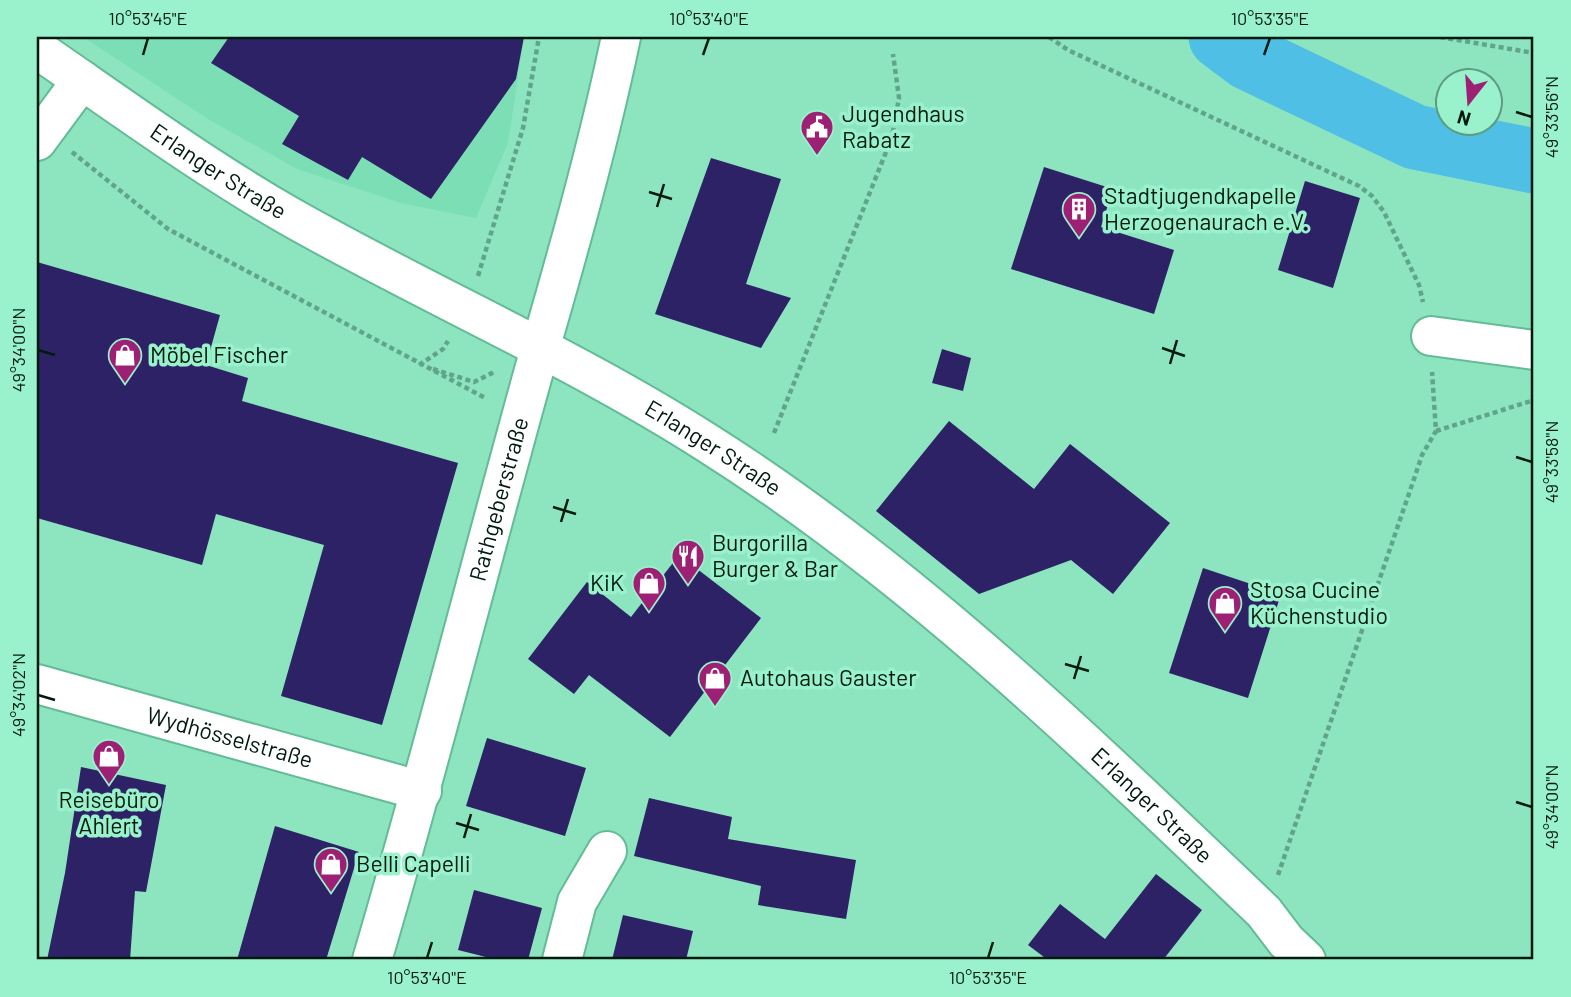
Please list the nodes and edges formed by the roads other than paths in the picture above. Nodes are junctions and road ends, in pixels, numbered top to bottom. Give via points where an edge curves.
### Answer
1 (621, 37) edge
2 (37, 49) edge
3 (82, 80) junction
4 (40, 135) edge
5 (1431, 335) road end
6 (541, 348) junction
7 (1534, 350) edge
8 (37, 684) edge
9 (422, 791) junction
10 (607, 850) dead end
11 (372, 960) edge
12 (562, 960) edge
13 (1306, 960) edge

1 - 6 street, Rathgeberstraße via 593,161
2 - 3 street, Erlanger Straße
3 - 4 street
3 - 6 street, Erlanger Straße via 201,163 276,208
5 - 7 street
6 - 9 street, Rathgeberstraße
6 - 13 street, Erlanger Straße via 707,442 805,508 998,662 1264,912
8 - 9 street, Wydhösselstraße
9 - 11 street, Rathgeberstraße
10 - 12 street via 577,902

